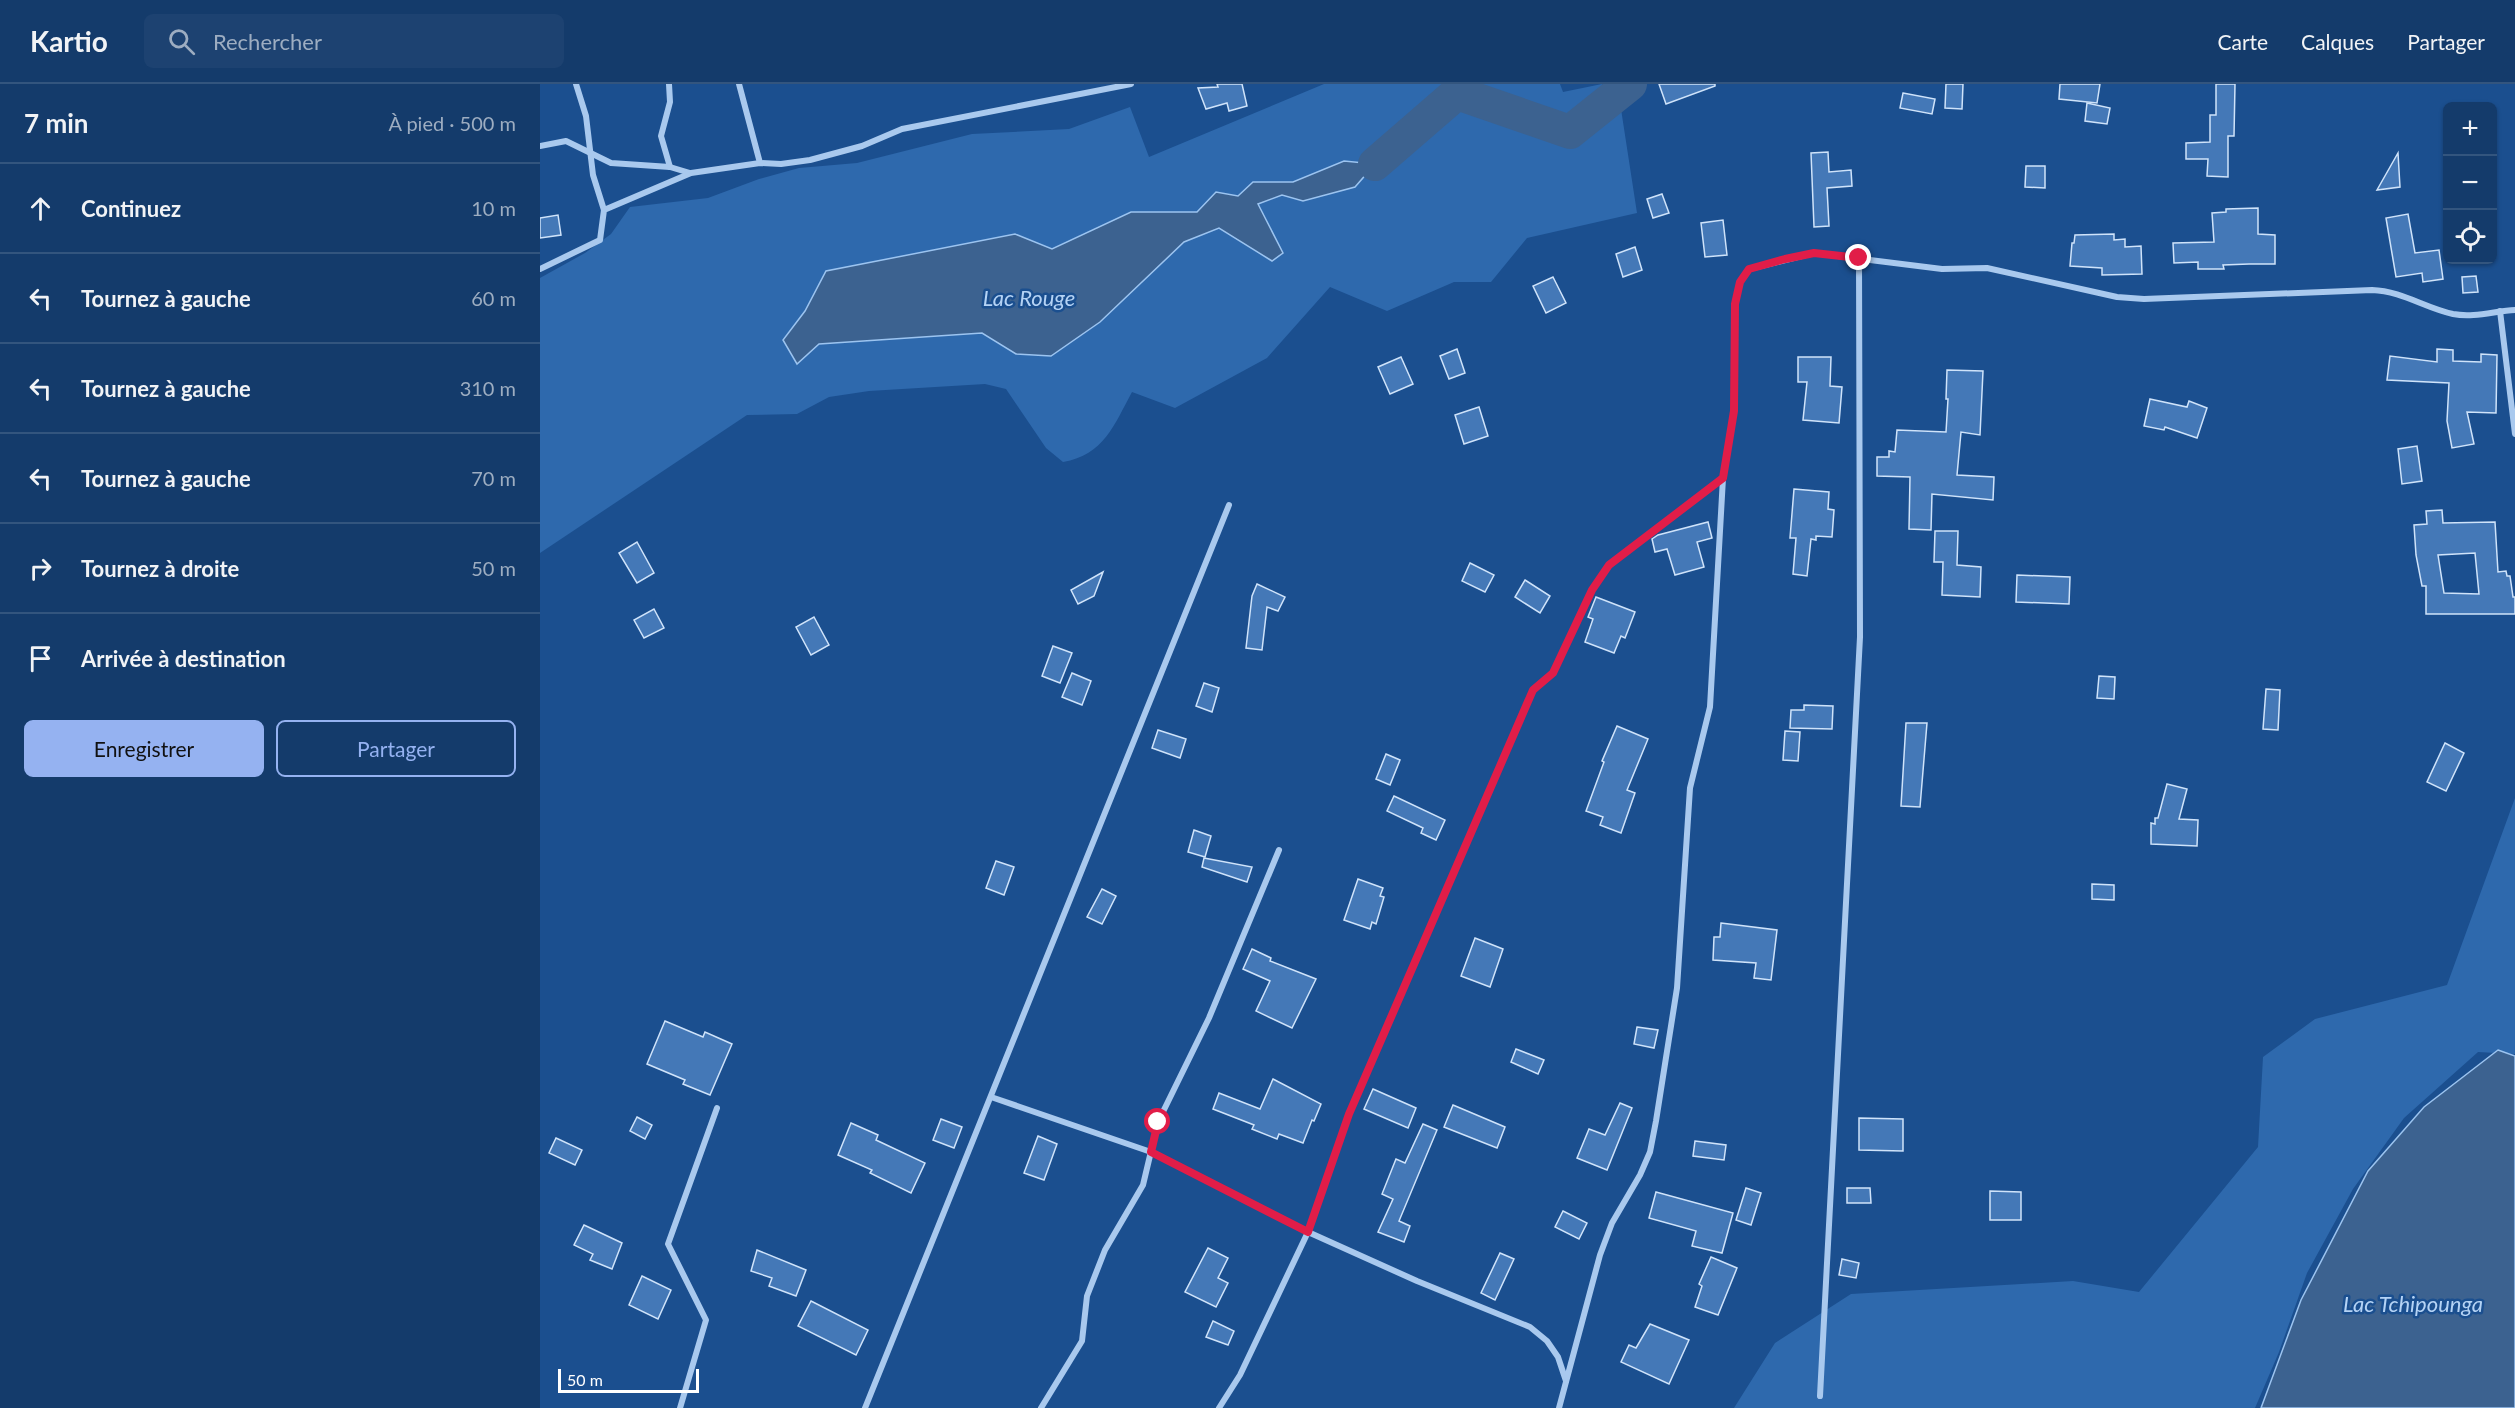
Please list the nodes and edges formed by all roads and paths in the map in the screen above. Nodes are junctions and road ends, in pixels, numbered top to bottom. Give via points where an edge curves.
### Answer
1 (576, 84) edge
2 (669, 84) edge
3 (739, 84) edge
4 (1131, 84) edge
5 (540, 146) edge
6 (590, 153) junction
7 (760, 163) junction
8 (670, 167) junction
9 (691, 173) junction
10 (604, 210) junction
11 (1859, 258) junction
12 (540, 269) edge
13 (2515, 310) edge
14 (2500, 311) junction
15 (2515, 434) edge
16 (1723, 478) junction
17 (1229, 505) dead end
18 (1279, 850) dead end
19 (991, 1097) junction
20 (717, 1108) dead end
21 (1151, 1152) junction
22 (1308, 1232) junction
23 (1567, 1382) junction
24 (1820, 1396) dead end
25 (680, 1408) edge
26 (865, 1408) edge
27 (1041, 1408) edge
28 (1220, 1408) edge
29 (1559, 1408) edge

1 - 6 street via 586,116
2 - 8 street via 670,102 661,136
3 - 7 street
4 - 7 street via 902,129 862,146 810,160
5 - 6 street via 567,141
6 - 8 street via 611,163
6 - 10 street
7 - 9 street
8 - 9 street
9 - 10 street
10 - 12 street via 600,240
11 - 14 street via 1942,269 1987,268 2126,298 2372,290 2389,291 2455,314
11 - 16 street via 1814,253 1749,269 1740,282 1735,304 1734,411
11 - 24 street via 1860,637
13 - 14 street
14 - 15 street
16 - 22 street via 1609,565 1592,590 1553,673 1533,690 1349,1114
16 - 23 street via 1710,707 1690,788 1677,988 1656,1121 1650,1152 1612,1223 1600,1255
17 - 19 street
18 - 21 street via 1209,1018 1158,1122
19 - 21 street
19 - 26 street
20 - 25 street via 668,1244 706,1320
21 - 22 street
21 - 27 street via 1143,1185 1105,1250 1087,1296 1082,1341
22 - 23 street via 1530,1327 1558,1357
22 - 28 street
23 - 29 street

